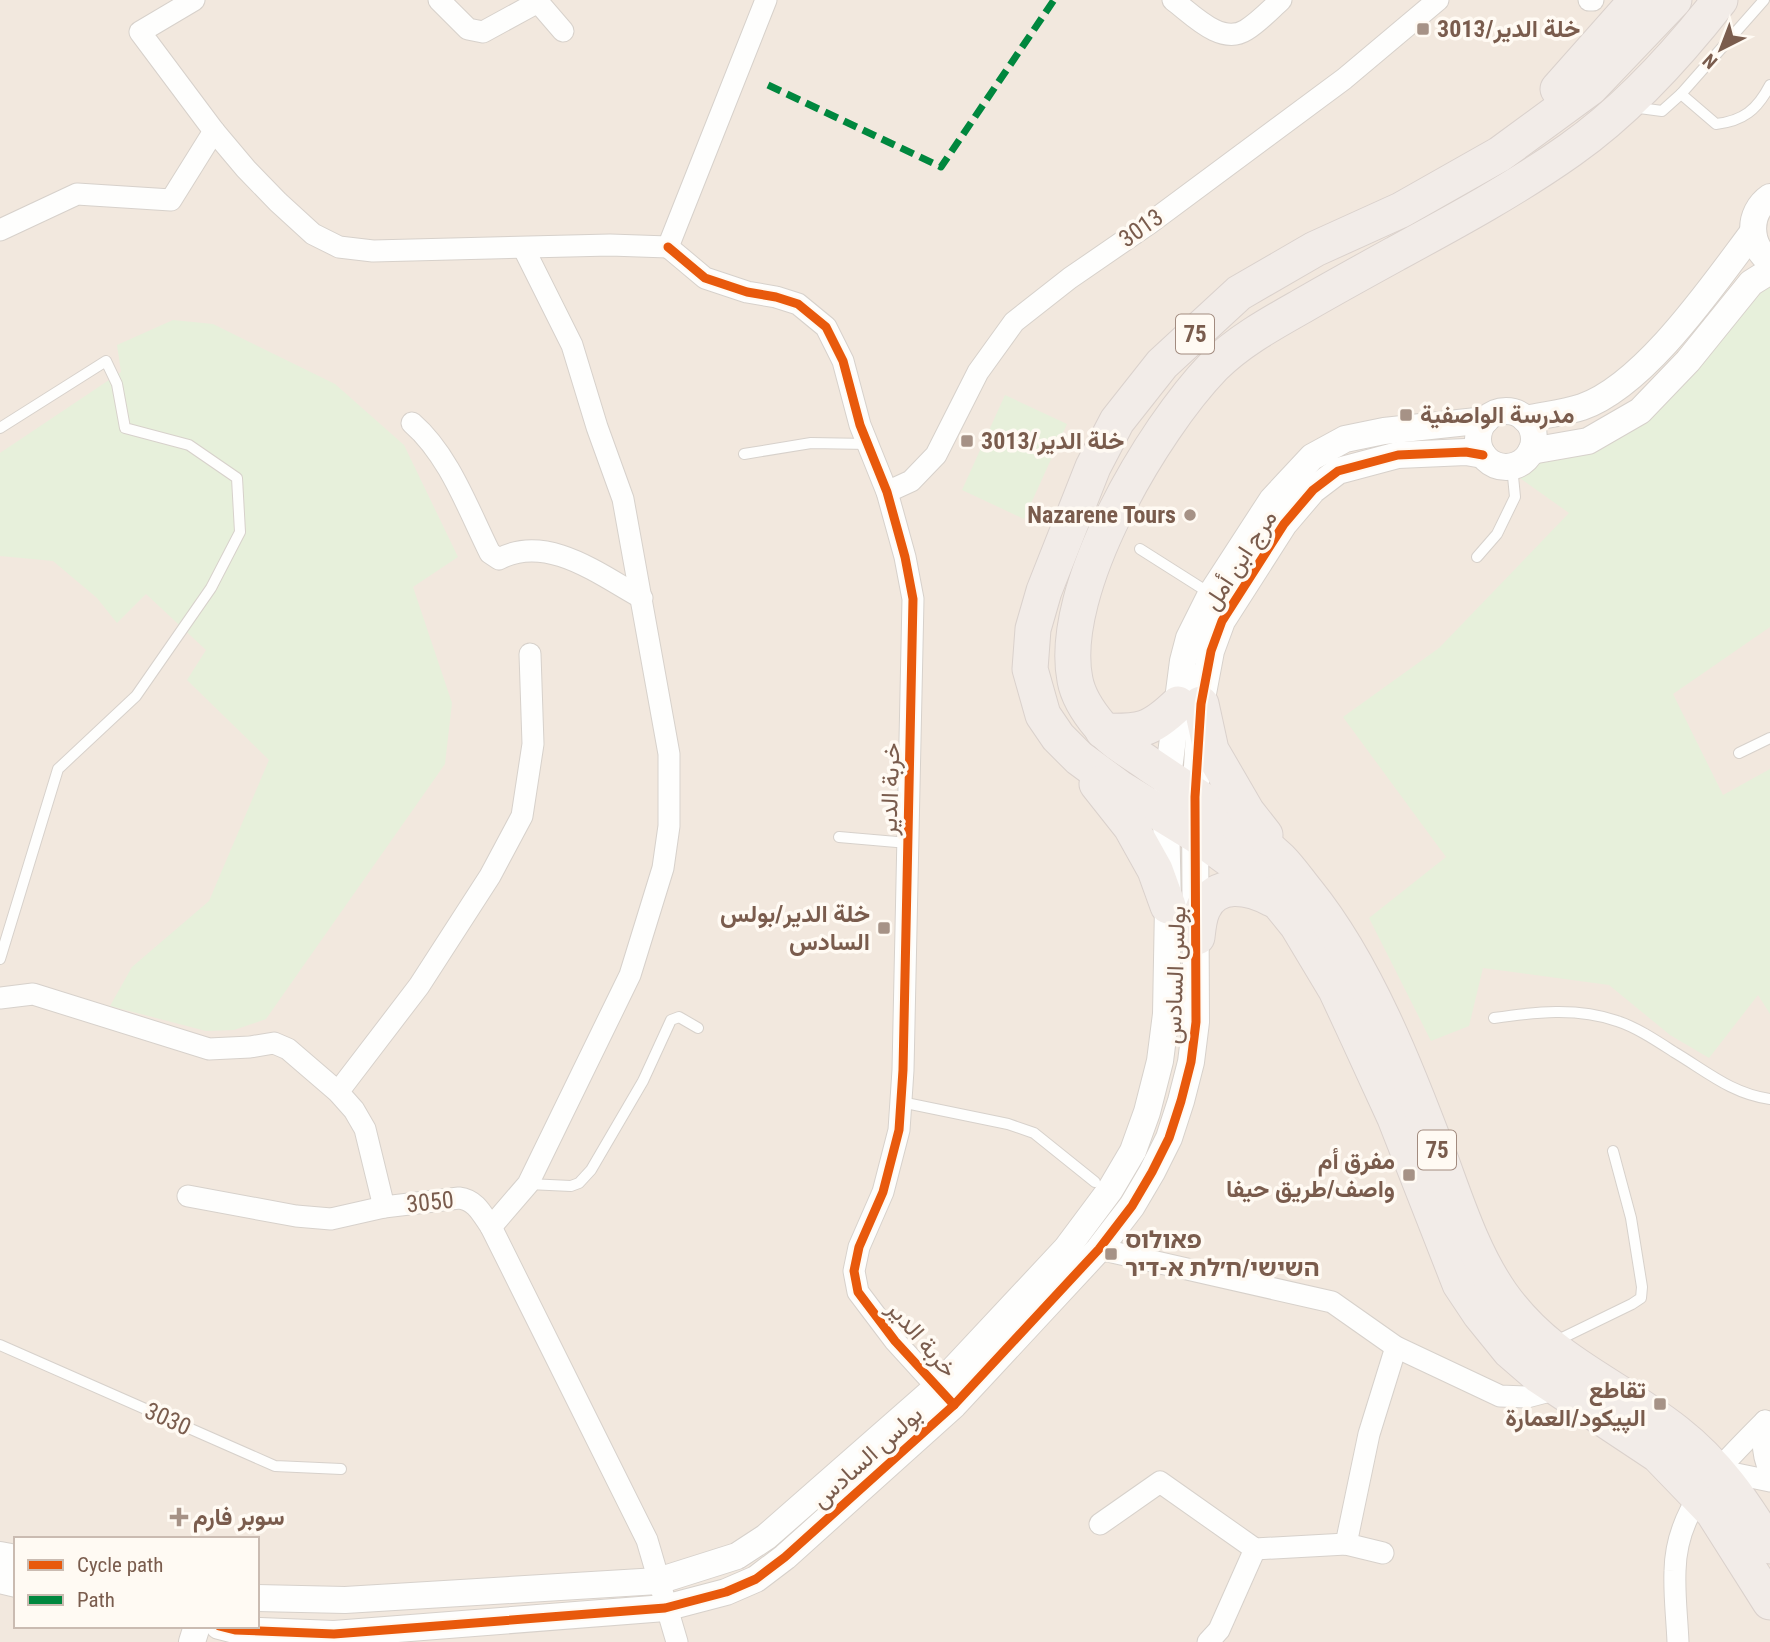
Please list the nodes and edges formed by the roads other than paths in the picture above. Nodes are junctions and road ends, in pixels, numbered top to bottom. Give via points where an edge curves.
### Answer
1 (194, 0) edge
2 (439, 0) edge
3 (766, 0) edge
4 (1173, 0) edge
5 (1280, 0) edge
6 (1438, 0) edge
7 (1637, 0) edge
8 (1674, 0) edge
9 (1720, 0) edge
10 (1764, 0) edge
11 (538, 1) edge
12 (563, 31) dead end
13 (1770, 85) edge
14 (1681, 94) junction
15 (1622, 106) junction
16 (214, 131) junction
17 (1500, 154) junction
18 (1770, 197) edge
19 (0, 230) edge
20 (1753, 232) junction
21 (668, 247) junction
22 (524, 248) junction
23 (1770, 261) edge
24 (1770, 271) edge
25 (1525, 419) junction
26 (1486, 420) junction
27 (412, 423) dead end
28 (0, 428) edge
29 (867, 444) junction
30 (744, 454) dead end
31 (1483, 455) junction
32 (1521, 459) junction
33 (887, 492) junction
34 (1140, 549) dead end
35 (1477, 557) dead end
36 (1211, 594) junction
37 (642, 598) junction
38 (530, 654) dead end
39 (1189, 704) junction
40 (1103, 731) junction
41 (1770, 738) edge
42 (1739, 753) dead end
43 (1079, 758) junction
44 (1182, 787) junction
45 (1166, 816) junction
46 (1196, 835) junction
47 (839, 837) dead end
48 (908, 843) junction
49 (1295, 899) junction
50 (1168, 906) junction
51 (1196, 937) junction
52 (0, 959) edge
53 (0, 998) edge
54 (1494, 1018) dead end
55 (698, 1028) dead end
56 (338, 1092) junction
57 (1770, 1099) edge
58 (901, 1102) junction
59 (1613, 1151) dead end
60 (1096, 1182) dead end
61 (528, 1184) junction
62 (188, 1196) dead end
63 (384, 1207) junction
64 (491, 1227) junction
65 (1099, 1249) junction
66 (0, 1345) edge
67 (1548, 1345) junction
68 (1396, 1347) junction
69 (1572, 1381) junction
70 (945, 1396) junction
71 (1768, 1419) edge
72 (341, 1469) dead end
73 (1770, 1471) edge
74 (1770, 1481) edge
75 (1708, 1482) junction
76 (1720, 1522) junction
77 (1100, 1524) dead end
78 (1346, 1544) junction
79 (1678, 1545) junction
80 (1770, 1546) edge
81 (1255, 1549) junction
82 (1384, 1553) dead end
83 (659, 1581) junction
84 (259, 1598) edge
85 (1770, 1602) edge
86 (666, 1608) junction
87 (228, 1631) edge
88 (677, 1642) edge
89 (1208, 1642) edge
90 (1678, 1642) edge

1 - 16 street via 140,32
2 - 11 street via 468,29 483,32
3 - 21 street
4 - 5 street via 1213,30 1231,34 1245,31
6 - 33 street, 3013 via 1344,79 1014,322 978,372 936,455 911,481
7 - 17 highway
8 - 17 highway, 75 via 1590,88
9 - 15 highway, 75 via 1663,67
10 - 14 lane
11 - 12 street
13 - 14 lane via 1742,119 1716,124
14 - 15 lane via 1662,111
15 - 40 highway, 75 via 1573,148 1505,192 1262,329 1216,364 1163,429 1091,564 1077,613 1073,660 1084,705
16 - 19 street via 171,200 77,194
16 - 22 street via 278,202 313,234 339,247 373,251
17 - 43 highway, 75 via 1240,293 1162,364 1117,421 1088,478 1033,629 1030,669 1043,715
18 - 20 street via 1757,211
20 - 23 street via 1756,247
20 - 25 street via 1663,347 1622,385 1583,407
21 - 22 street
21 - 29 street, خربة الدير via 705,278 798,304 826,327 843,361
22 - 37 street via 572,345 623,499
24 - 32 street via 1751,283 1688,361 1640,411 1588,441
25 - 26 street via 1502,412
25 - 32 street via 1534,436
26 - 31 street via 1479,437
26 - 36 street, مرج ابن أمل via 1345,439 1312,457 1272,500
27 - 37 street via 445,463 490,553 499,559 535,549 574,560
28 - 52 lane via 106,361 117,384 125,428 189,445 237,478 240,532 211,588 136,696 58,769
29 - 30 lane via 811,443
29 - 33 street, خربة الدير
31 - 32 street via 1498,466
31 - 39 street, مرج ابن أمل via 1398,455 1338,471 1314,490 1284,524 1222,621
32 - 35 lane via 1515,497 1497,534
33 - 48 street, خربة الدير via 913,598
34 - 36 lane
36 - 39 street, مرج ابن أمل via 1183,661
37 - 61 street via 669,754 669,826 663,868 630,975
38 - 56 street via 533,744 522,816 490,876 419,986
39 - 40 highway via 1132,732
39 - 44 street, مرج ابن أمل
39 - 49 highway
40 - 44 highway, 75
41 - 42 lane
43 - 45 highway, 75
43 - 50 highway via 1131,827
44 - 45 street, مرج ابن أمل
44 - 46 street, مرج ابن أمل
44 - 49 highway, 75 via 1284,863
45 - 46 highway, 75
45 - 50 street, بولس السادس
46 - 49 highway, 75 via 1251,877
46 - 51 street, بولس السادس
47 - 48 lane
48 - 58 street, خربة الدير
49 - 51 highway via 1271,898 1250,889 1222,890 1203,909
49 - 67 highway, 75 via 1321,909 1362,977 1421,1108 1485,1270 1530,1331
49 - 69 highway, 75 via 1297,925 1336,990 1395,1118 1460,1284 1510,1351
50 - 70 street, بولس السادس via 1166,1014 1160,1061 1133,1151 1066,1249
51 - 65 street, بولس السادس via 1196,1023 1181,1101 1152,1172
53 - 56 street, 3050 via 33,994 209,1049 274,1043 288,1049
54 - 57 lane via 1576,1012 1618,1021 1717,1081
55 - 61 lane via 679,1017 671,1020 643,1081 579,1183
56 - 63 street, 3050 via 365,1129
58 - 60 lane via 1034,1133
58 - 70 street, خربة الدير via 899,1130 883,1192 859,1247 854,1271 858,1292
59 - 67 lane via 1631,1218 1641,1297
61 - 64 street
62 - 63 street via 331,1219
63 - 64 street, 3050 via 467,1199
64 - 83 street, 3050 via 647,1540
65 - 68 street via 1332,1302
65 - 70 street, بولس السادس
66 - 72 lane, 3030 via 275,1466
67 - 69 highway, 75
68 - 69 street via 1500,1396 1527,1397
68 - 78 street via 1369,1434
69 - 75 highway, 75 via 1675,1431
70 - 83 street, بولس السادس via 737,1556
70 - 86 street, بولس السادس via 785,1557 756,1579 726,1592
71 - 73 street via 1762,1435
71 - 75 street
74 - 75 street
75 - 76 highway, 75
75 - 79 street via 1681,1530
75 - 80 highway, 75 via 1736,1492
76 - 79 street via 1697,1528
76 - 85 highway, 75
77 - 81 street via 1160,1482
78 - 81 street
78 - 82 street
79 - 90 street
81 - 89 street via 1219,1630
83 - 84 street, بولس السادس via 345,1600
83 - 86 street, 3050
86 - 87 street, بولس السادس via 334,1634
86 - 88 street, 3050

